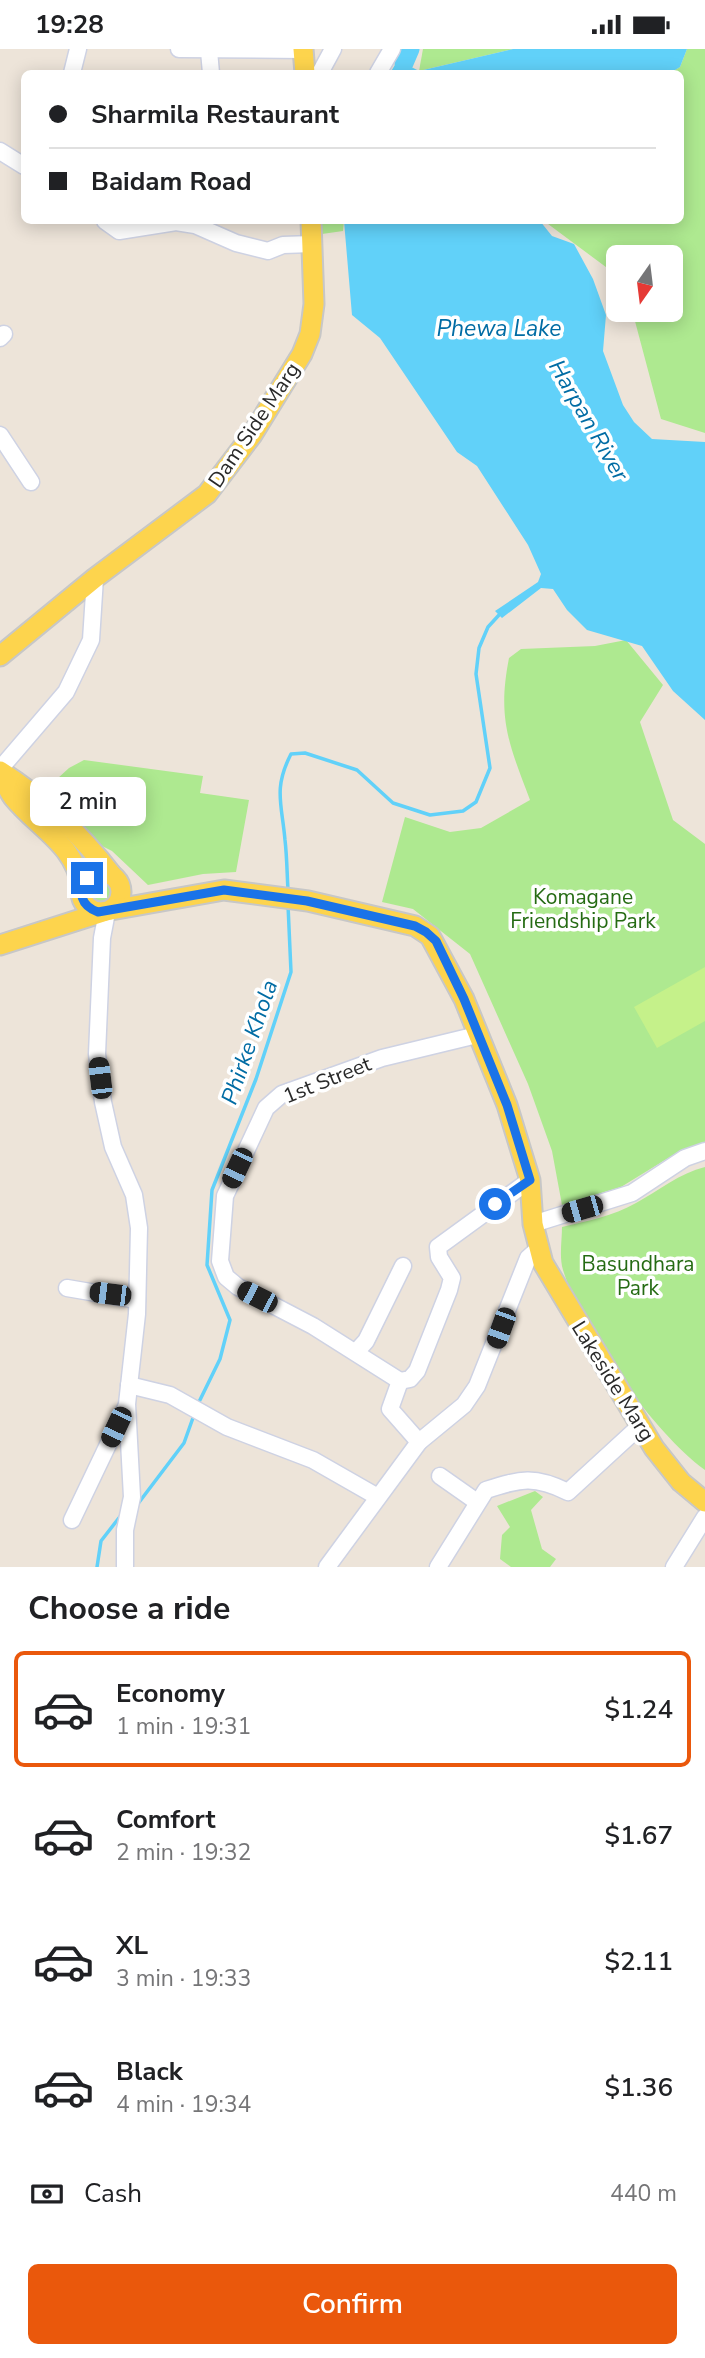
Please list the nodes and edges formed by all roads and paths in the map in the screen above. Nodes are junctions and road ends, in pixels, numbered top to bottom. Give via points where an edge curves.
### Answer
1 (78, 49) edge
2 (179, 49) edge
3 (303, 49) edge
4 (333, 49) edge
5 (392, 49) edge
6 (209, 51) junction
7 (73, 70) edge
8 (211, 70) edge
9 (304, 70) edge
10 (322, 70) edge
11 (381, 70) edge
12 (0, 151) edge
13 (21, 164) edge
14 (110, 224) edge
15 (155, 224) edge
16 (155, 224) edge
17 (311, 224) edge
18 (312, 244) junction
19 (0, 435) edge
20 (31, 482) dead end
21 (95, 578) junction
22 (0, 656) edge
23 (0, 771) edge
24 (114, 877) junction
25 (81, 891) junction
26 (173, 898) junction
27 (107, 911) junction
28 (59, 927) junction
29 (0, 945) edge
30 (477, 1035) junction
31 (705, 1151) edge
32 (530, 1180) junction
33 (533, 1224) junction
34 (538, 1249) junction
35 (403, 1266) dead end
36 (67, 1288) dead end
37 (137, 1300) junction
38 (356, 1352) junction
39 (400, 1381) junction
40 (129, 1385) junction
41 (127, 1404) junction
42 (640, 1426) junction
43 (419, 1442) junction
44 (440, 1476) dead end
45 (376, 1496) junction
46 (477, 1502) junction
47 (705, 1503) edge
48 (705, 1517) edge
49 (72, 1520) dead end
50 (125, 1567) edge
51 (327, 1567) edge
52 (438, 1567) edge
53 (674, 1567) edge

1 - 7 street
2 - 6 street
3 - 6 street
3 - 9 main road
4 - 10 street
5 - 11 street
6 - 8 street
12 - 13 street
14 - 16 street via 119,230
15 - 18 street via 195,225 268,251
17 - 18 main road, Dam Side Marg
18 - 21 main road, Dam Side Marg via 314,311 308,343 252,435 206,494
19 - 20 street
21 - 22 main road, Dam Side Marg
21 - 23 street via 91,640 71,681
23 - 24 main road via 29,789
23 - 25 main road via 13,796 75,863
24 - 25 main road via 91,874
24 - 26 main road via 137,892
24 - 27 main road via 121,896
25 - 27 main road via 89,908
25 - 28 main road via 75,914
26 - 27 main road, Lakeside Marg
26 - 30 main road, Lakeside Marg via 212,890 274,894 415,926 430,936 464,999
27 - 28 main road, Lakeside Marg
27 - 37 street via 97,1054 113,1147 137,1206
28 - 29 main road, Lakeside Marg
30 - 32 main road, Lakeside Marg via 507,1105
30 - 38 street, 1st Street via 382,1058 282,1094 267,1108 225,1196 220,1261 226,1277
31 - 33 street via 685,1158 632,1193
32 - 33 main road, Lakeside Marg
32 - 39 street via 438,1247 439,1257 453,1277 416,1371 410,1379
33 - 34 main road, Lakeside Marg
34 - 42 main road, Lakeside Marg via 568,1310
34 - 43 street via 528,1258 477,1386 464,1405
35 - 38 street
36 - 37 street
37 - 40 street
38 - 39 street, 1st Street
39 - 43 street via 390,1409
40 - 41 street
40 - 45 street via 170,1395 206,1417 313,1460
41 - 49 street
41 - 50 street via 132,1497 125,1530
42 - 46 street via 568,1492 526,1479 486,1490
42 - 47 main road, Lakeside Marg via 667,1465
43 - 45 street
44 - 46 street
45 - 51 street
46 - 52 street
48 - 53 street

